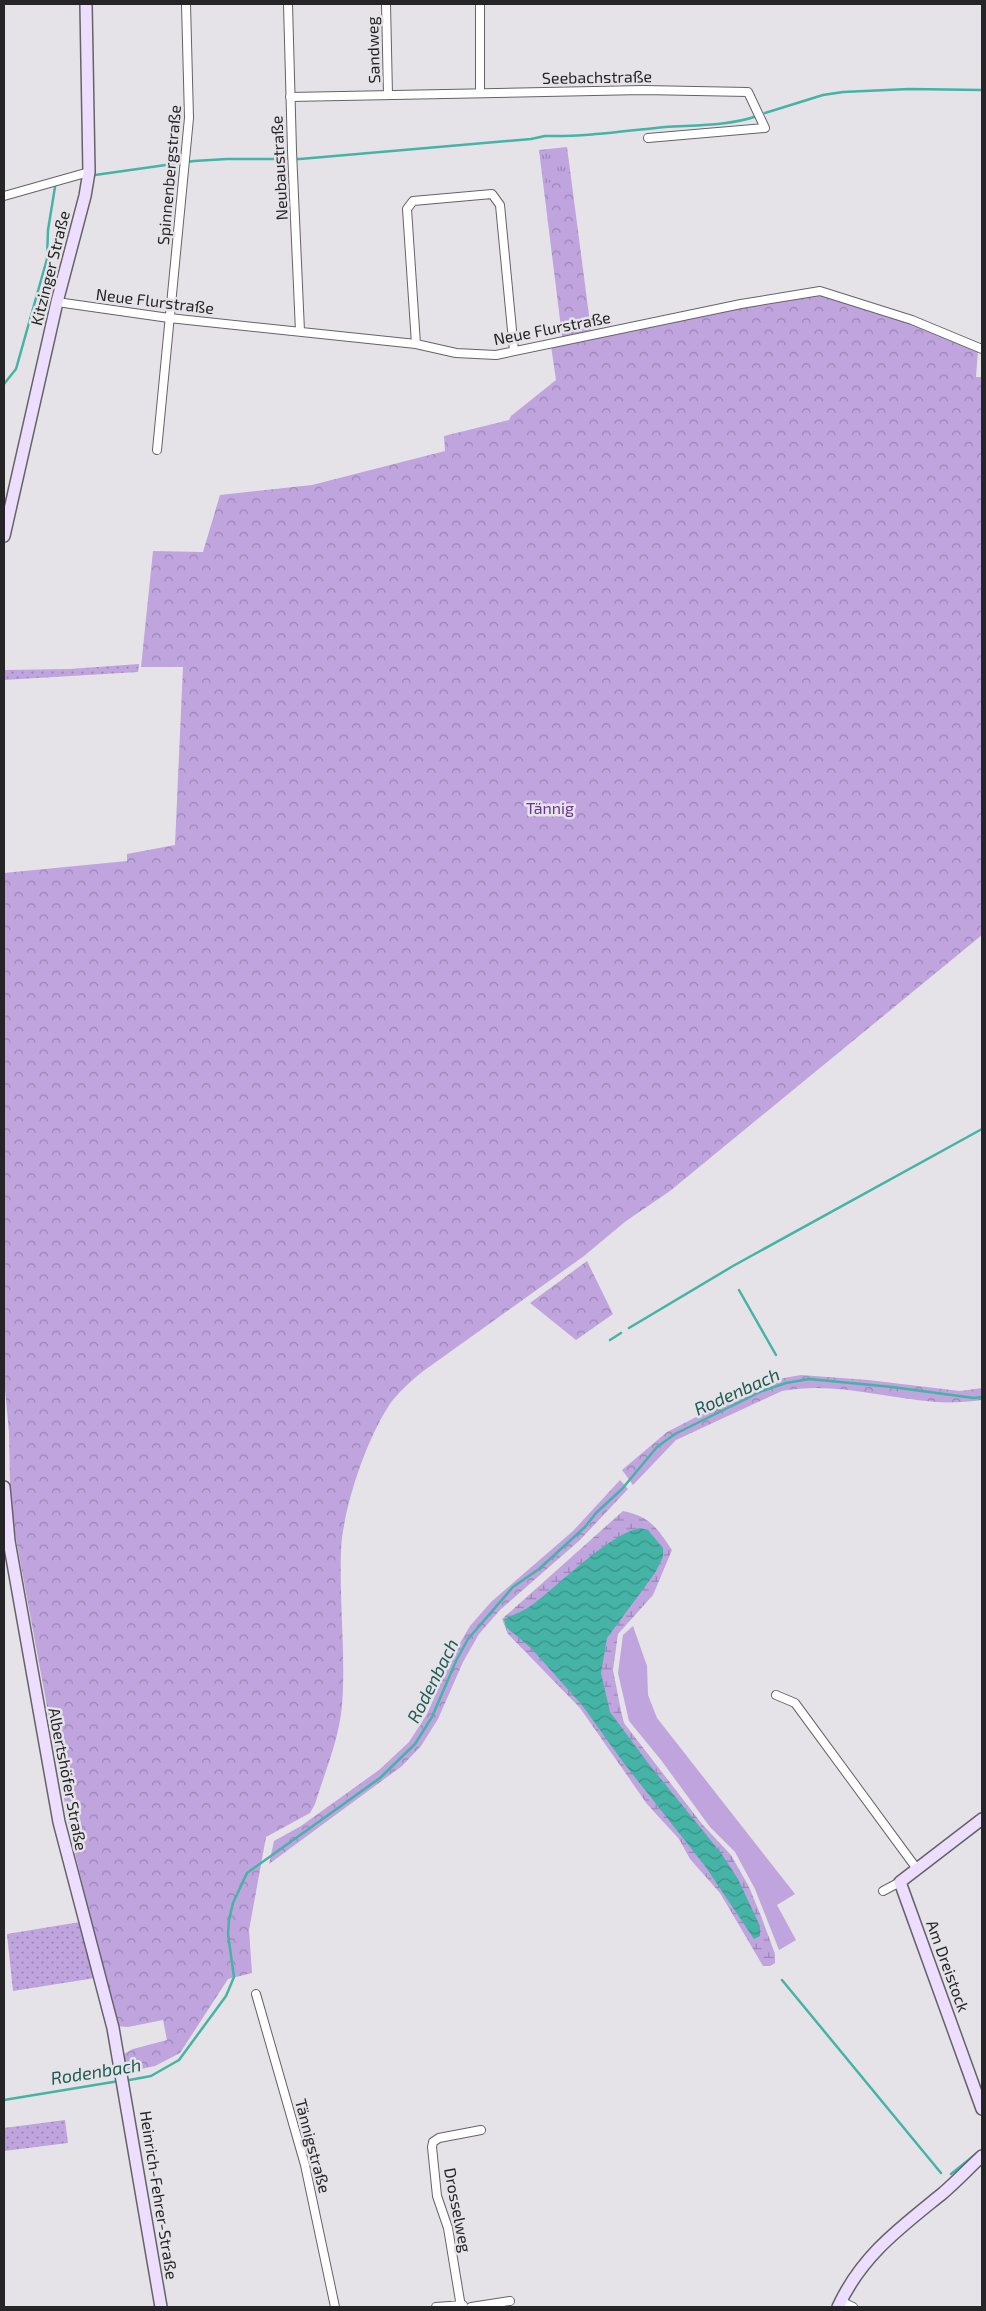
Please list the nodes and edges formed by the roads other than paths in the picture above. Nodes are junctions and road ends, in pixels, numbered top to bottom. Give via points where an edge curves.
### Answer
1 (86, 4) edge
2 (186, 4) edge
3 (288, 4) edge
4 (386, 4) edge
5 (480, 4) edge
6 (480, 93) junction
7 (388, 95) junction
8 (290, 96) junction
9 (648, 138) dead end
10 (89, 172) junction
11 (4, 196) edge
12 (57, 302) junction
13 (169, 318) junction
14 (300, 331) junction
15 (416, 344) junction
16 (982, 349) edge
17 (514, 352) junction
18 (157, 450) dead end
19 (4, 536) edge
20 (4, 1487) edge
21 (776, 1694) dead end
22 (982, 1820) edge
23 (917, 1869) junction
24 (900, 1882) junction
25 (883, 1891) dead end
26 (256, 1994) dead end
27 (125, 2089) joint
28 (982, 2109) edge
29 (481, 2130) dead end
30 (982, 2156) edge
31 (510, 2301) dead end
32 (839, 2304) edge
33 (461, 2306) edge
34 (162, 2307) edge
35 (336, 2307) edge
36 (436, 2307) edge
37 (470, 2307) edge
38 (853, 2307) edge

1 - 10 street, Kitzinger Straße
2 - 13 street, Spinnenbergstraße via 189,118
3 - 8 street, Neubaustraße
4 - 7 street, Sandweg
5 - 6 street
6 - 7 street, Seebachstraße
6 - 9 street, Seebachstraße via 748,92 765,128
7 - 8 street, Seebachstraße
8 - 14 street, Neubaustraße
10 - 11 street
10 - 12 street, Kitzinger Straße
12 - 13 street, Neue Flurstraße
12 - 19 street, Kitzinger Straße
13 - 14 street, Neue Flurstraße
13 - 18 street, Spinnenbergstraße
14 - 15 street, Neue Flurstraße
15 - 17 street, Neue Flurstraße via 456,353 496,355
15 - 17 street via 407,209 413,201 492,194 500,205
16 - 17 street, Neue Flurstraße via 912,320 820,291 741,304
20 - 27 street, Albertshöfer Straße via 34,1694 59,1822 113,2028
21 - 23 street via 795,1703
22 - 23 street
23 - 24 street
24 - 25 street
24 - 28 street, Am Dreistock
26 - 35 street, Tännigstraße via 305,2165
27 - 34 street, Heinrich-Fehrer-Straße
29 - 33 street, Drosselweg via 439,2138 432,2147 438,2196 448,2228
30 - 32 street via 863,2264
31 - 37 street
32 - 38 street
33 - 36 street
33 - 37 street

